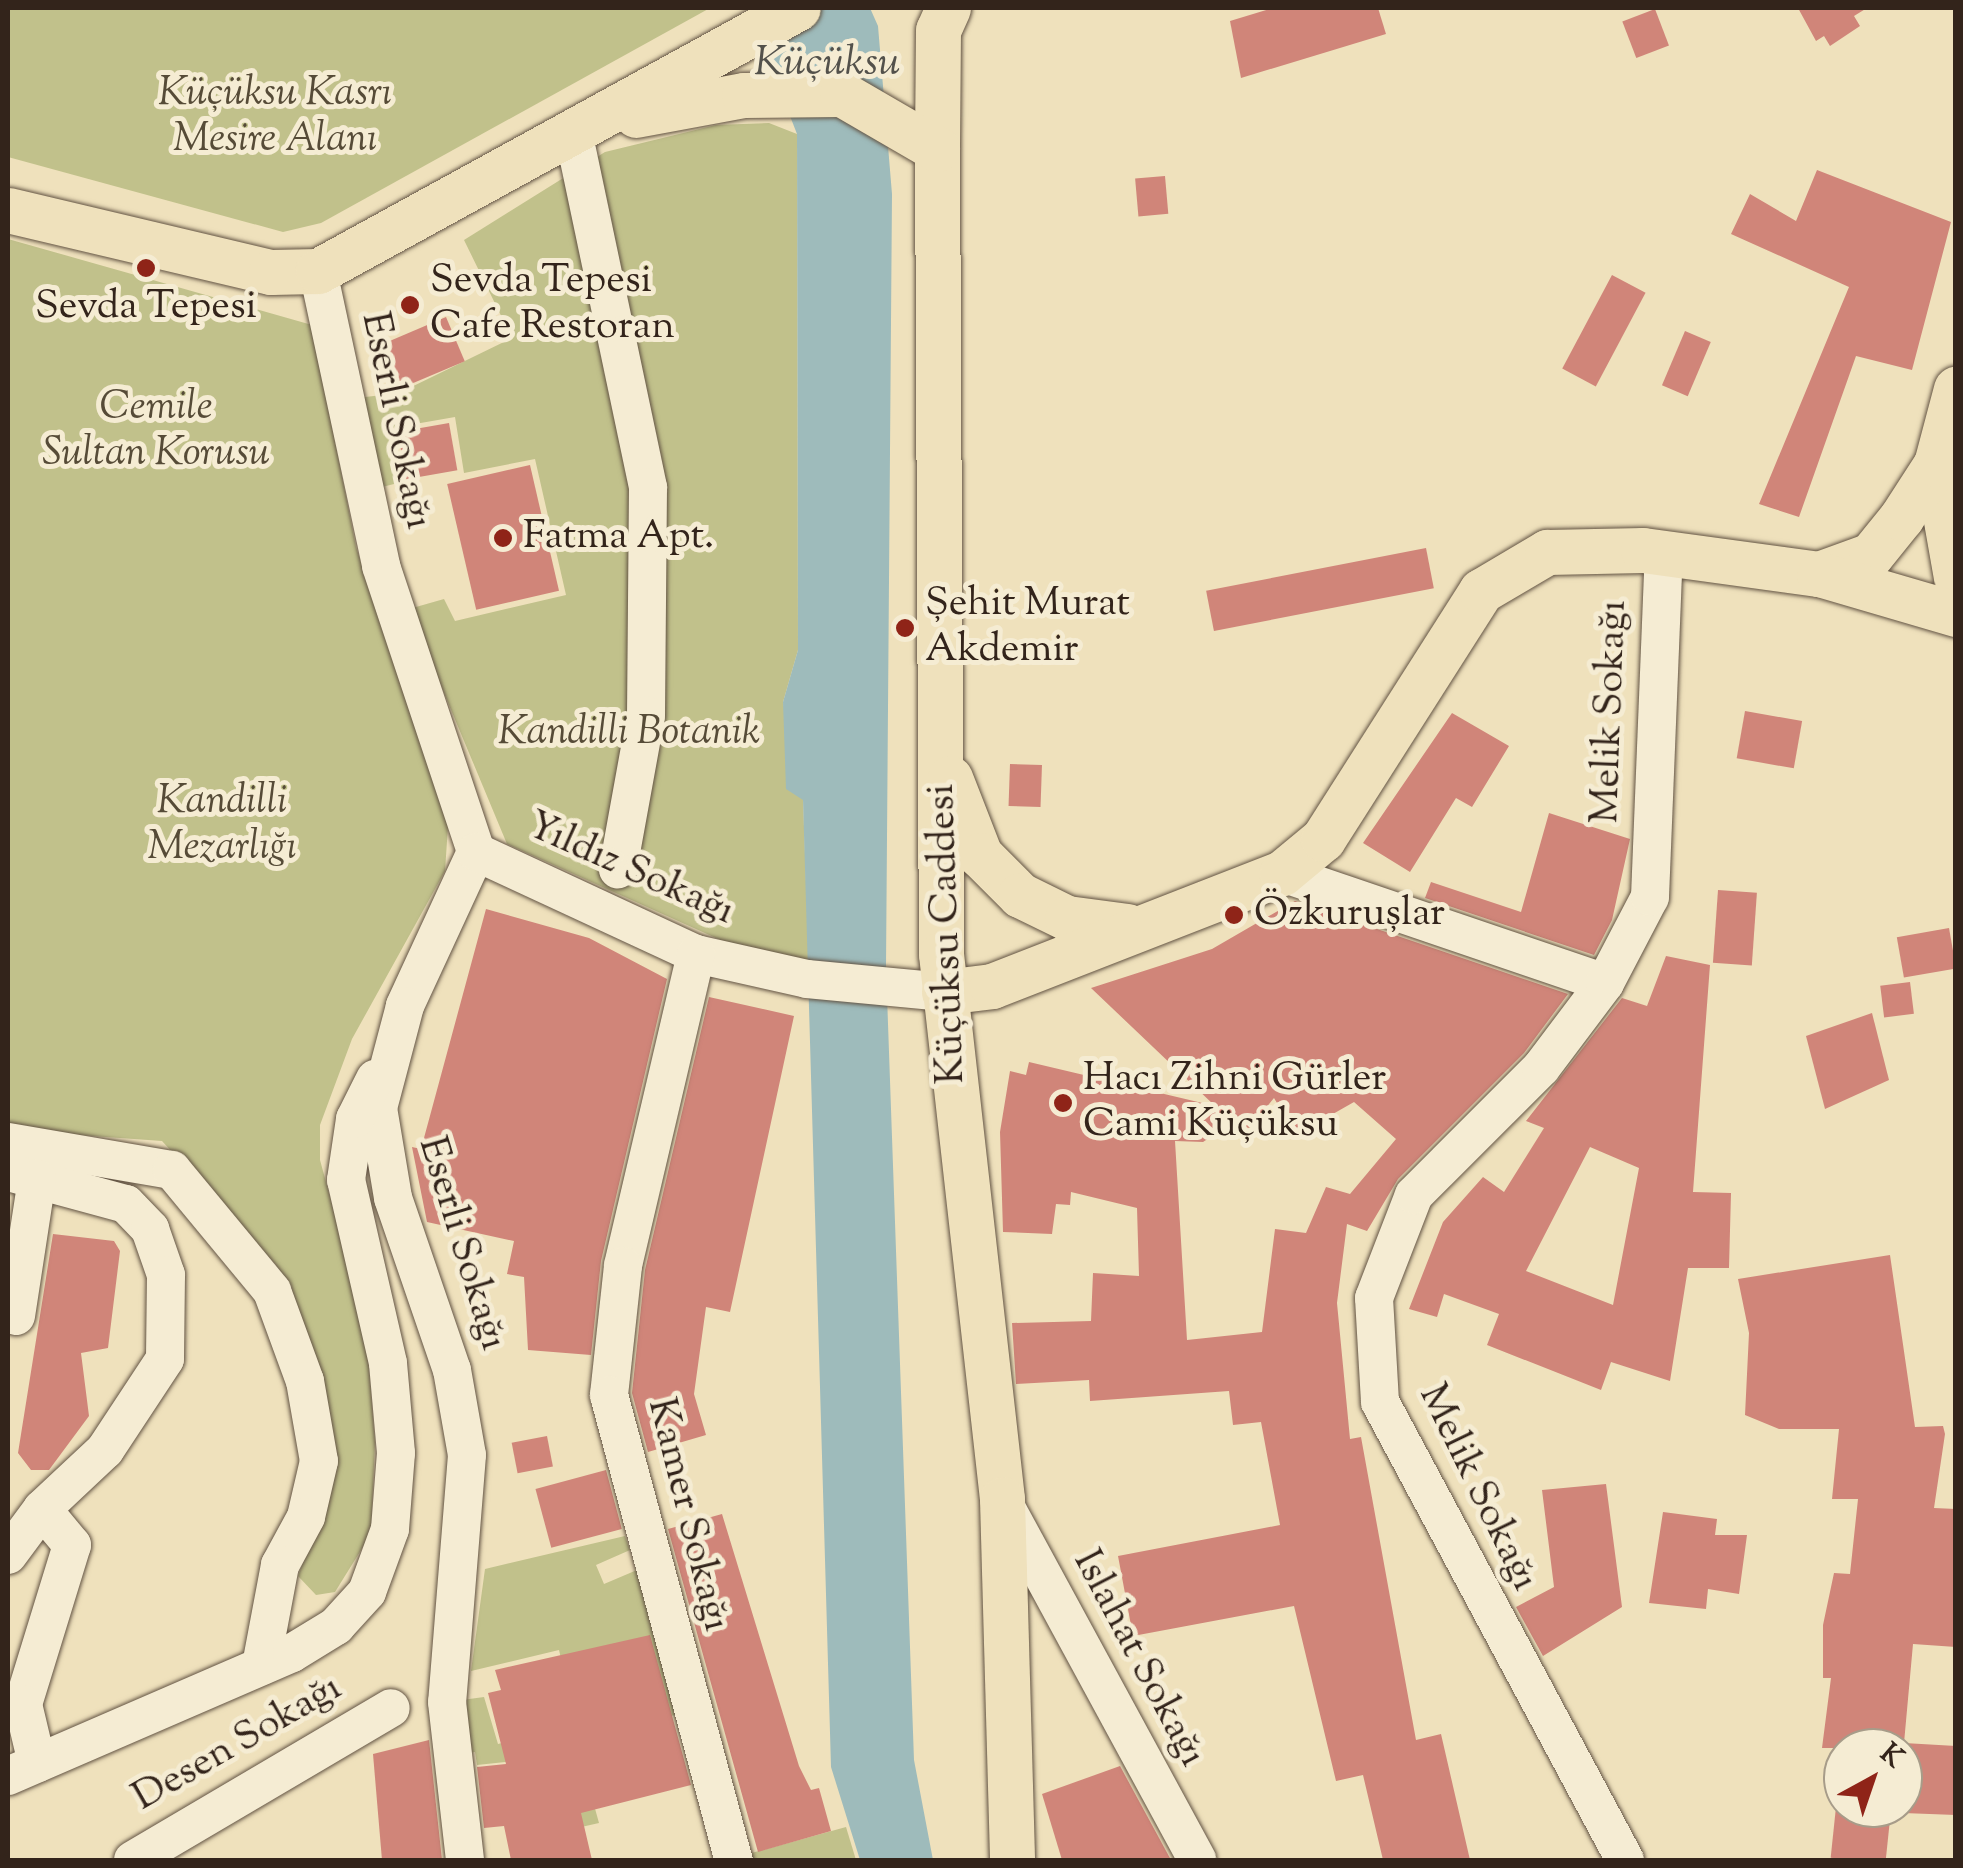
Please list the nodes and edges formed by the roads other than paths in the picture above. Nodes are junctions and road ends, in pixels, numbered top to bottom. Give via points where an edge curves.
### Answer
1 (798, 8) edge
2 (948, 8) edge
3 (587, 129) junction
4 (937, 149) junction
5 (8, 210) edge
6 (318, 272) junction
7 (1956, 389) edge
8 (1936, 464) junction
9 (1664, 552) junction
10 (1819, 574) junction
11 (1956, 577) edge
12 (1956, 614) edge
13 (941, 754) junction
14 (476, 852) junction
15 (618, 869) dead end
16 (1282, 873) junction
17 (1128, 926) junction
18 (696, 954) junction
19 (1604, 983) junction
20 (992, 986) junction
21 (944, 992) junction
22 (387, 1060) junction
23 (951, 1064) junction
24 (8, 1142) edge
25 (22, 1176) edge
26 (16, 1316) dead end
27 (1002, 1499) junction
28 (42, 1509) junction
29 (8, 1555) edge
30 (261, 1666) junction
31 (391, 1708) dead end
32 (22, 1770) edge
33 (134, 1860) edge
34 (464, 1860) edge
35 (734, 1860) edge
36 (1012, 1860) edge
37 (1198, 1860) edge
38 (1625, 1860) edge

1 - 3 main road
2 - 4 main road, Küçüksu Caddesi via 938,30
3 - 4 main road via 744,95 842,94 875,106
3 - 6 main road
3 - 15 street via 648,487 646,715
4 - 13 main road, Küçüksu Caddesi
5 - 6 main road via 271,272
6 - 14 street, Eserli Sokağı via 380,566
7 - 8 main road
8 - 10 main road via 1871,556
8 - 11 main road
9 - 10 main road
9 - 16 main road via 1547,552 1482,591 1323,839
9 - 19 street, Melik Sokağı via 1650,897
10 - 12 main road
13 - 17 main road via 980,855 1020,894 1067,918
13 - 21 main road, Küçüksu Caddesi
14 - 18 street, Yıldız Sokağı
14 - 22 street, Eserli Sokağı
16 - 17 main road
16 - 19 street
17 - 20 main road
18 - 21 street, Yıldız Sokağı via 808,979
18 - 35 street, Kamer Sokağı via 623,1266 609,1395
19 - 38 street, Melik Sokağı via 1541,1068 1414,1195 1374,1298 1380,1402
20 - 21 main road
20 - 23 main road via 966,1014
21 - 23 main road, Küçüksu Caddesi
22 - 30 street via 354,1119 346,1180 392,1392 390,1528 354,1610
22 - 34 street, Eserli Sokağı via 383,1151 452,1370 466,1454 447,1702
23 - 27 main road, Küçüksu Caddesi
24 - 30 street via 172,1170 272,1292 306,1381 319,1460 306,1517 280,1566
25 - 26 street
25 - 28 street via 126,1204 150,1229 166,1275 166,1359 105,1450
27 - 36 main road, Küçüksu Caddesi
27 - 37 street, Islahat Sokağı
28 - 29 street
28 - 32 street via 72,1545 23,1704
30 - 32 street
31 - 33 street, Desen Sokağı

